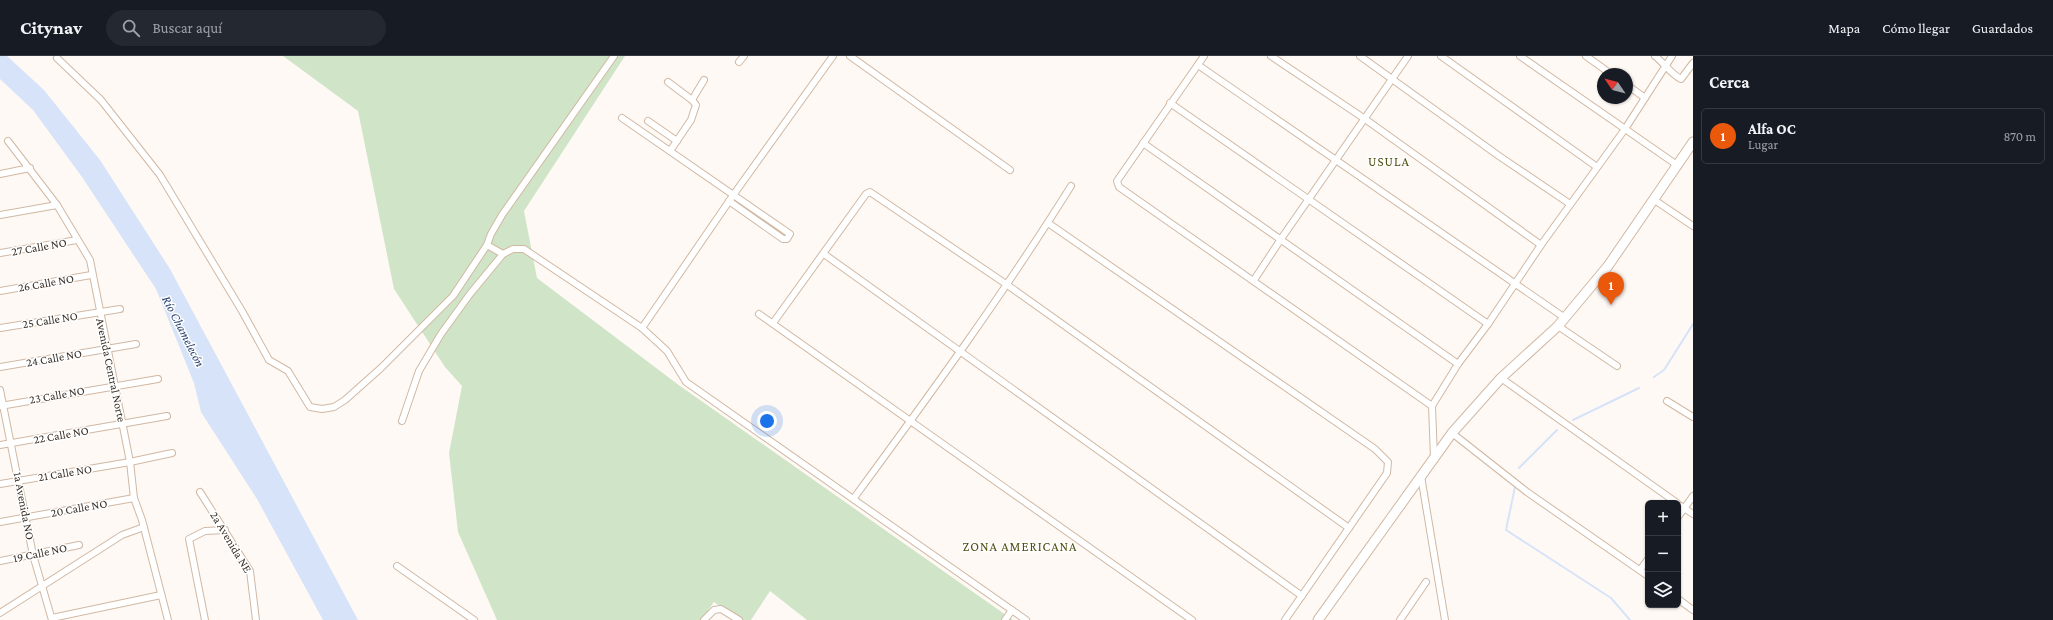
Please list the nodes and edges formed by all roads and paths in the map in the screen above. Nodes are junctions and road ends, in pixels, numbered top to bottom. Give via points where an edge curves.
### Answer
1 (614, 56) edge
2 (744, 56) edge
3 (833, 56) edge
4 (850, 56) edge
5 (1204, 56) edge
6 (1271, 56) edge
7 (1360, 56) edge
8 (1408, 56) edge
9 (1441, 56) edge
10 (1520, 56) edge
11 (1586, 56) edge
12 (1655, 56) edge
13 (1672, 56) edge
14 (57, 58) dead end
15 (739, 62) dead end
16 (1693, 63) edge
17 (1198, 65) junction
18 (1666, 65) junction
19 (1603, 68) edge
20 (1393, 78) junction
21 (704, 80) dead end
22 (668, 82) dead end
23 (1633, 89) edge
24 (1645, 98) junction
25 (692, 100) junction
26 (1170, 103) junction
27 (622, 118) dead end
28 (1365, 120) junction
29 (648, 121) dead end
30 (1626, 129) junction
31 (8, 141) dead end
32 (676, 141) junction
33 (1693, 142) edge
34 (1143, 143) junction
35 (670, 151) junction
36 (1336, 160) junction
37 (1677, 165) junction
38 (1597, 167) junction
39 (30, 168) junction
40 (1010, 170) dead end
41 (0, 174) edge
42 (1071, 186) dead end
43 (734, 194) junction
44 (1308, 199) junction
45 (1653, 199) junction
46 (729, 201) junction
47 (1570, 204) junction
48 (57, 205) junction
49 (0, 215) edge
50 (1048, 223) junction
51 (1693, 226) edge
52 (1281, 238) junction
53 (77, 240) junction
54 (487, 245) junction
55 (1541, 245) junction
56 (0, 254) edge
57 (503, 254) junction
58 (824, 254) junction
59 (91, 275) junction
60 (1254, 280) junction
61 (1006, 284) junction
62 (1515, 285) junction
63 (0, 291) edge
64 (120, 309) dead end
65 (99, 312) junction
66 (759, 314) dead end
67 (1565, 318) junction
68 (773, 323) junction
69 (1488, 324) junction
70 (1558, 326) junction
71 (0, 328) edge
72 (642, 328) junction
73 (136, 344) dead end
74 (107, 349) junction
75 (959, 352) junction
76 (1458, 364) junction
77 (1617, 366) dead end
78 (0, 367) edge
79 (1501, 378) junction
80 (158, 379) dead end
81 (115, 385) junction
82 (0, 390) edge
83 (1667, 401) dead end
84 (2, 406) edge
85 (1432, 406) junction
86 (167, 416) dead end
87 (1693, 417) edge
88 (402, 421) dead end
89 (911, 422) junction
90 (122, 424) junction
91 (1452, 433) junction
92 (12, 443) junction
93 (0, 445) edge
94 (172, 453) dead end
95 (1434, 458) junction
96 (130, 462) junction
97 (1420, 476) junction
98 (20, 480) junction
99 (0, 484) edge
100 (200, 492) dead end
101 (1693, 496) edge
102 (134, 498) junction
103 (854, 498) junction
104 (1671, 500) edge
105 (1681, 506) edge
106 (1684, 508) junction
107 (1681, 512) edge
108 (1693, 514) edge
109 (26, 517) junction
110 (0, 522) edge
111 (144, 527) junction
112 (1349, 528) junction
113 (225, 530) junction
114 (79, 545) dead end
115 (33, 555) junction
116 (0, 561) edge
117 (1645, 563) edge
118 (397, 566) dead end
119 (1640, 570) junction
120 (1645, 574) edge
121 (1426, 582) dead end
122 (42, 586) junction
123 (161, 595) junction
124 (1302, 596) junction
125 (1681, 601) edge
126 (1012, 610) junction
127 (1693, 610) edge
128 (0, 613) edge
129 (52, 619) edge
130 (168, 620) edge
131 (205, 620) edge
132 (256, 620) edge
133 (474, 620) edge
134 (704, 620) edge
135 (739, 620) edge
136 (1005, 620) edge
137 (1026, 620) edge
138 (1192, 620) edge
139 (1285, 620) edge
140 (1318, 620) edge
141 (1400, 620) edge
142 (1445, 620) edge

1 - 54 street via 502,215
2 - 15 street
3 - 43 street
4 - 40 street
5 - 17 street
6 - 28 street
7 - 20 street
8 - 20 street
9 - 38 street
10 - 30 street
11 - 19 street
12 - 18 street
13 - 18 street
14 - 54 street via 102,100 160,175 269,360 288,371 310,407 322,409 345,400 381,368 453,296
16 - 18 street via 1681,79
17 - 26 street
17 - 36 street
18 - 24 street
20 - 28 street
20 - 47 street via 1499,156
21 - 25 street
22 - 25 street
23 - 24 street
24 - 30 street
25 - 32 street via 696,106 691,120
26 - 34 street
26 - 44 street
27 - 35 street
28 - 36 street
28 - 55 street
29 - 32 street
30 - 37 street
30 - 38 street
31 - 39 street, Avenida Central Norte
32 - 35 street
33 - 37 street
34 - 52 street
34 - 60 street via 1117,181 1118,187
35 - 43 street
36 - 44 street
36 - 62 street
37 - 45 street
38 - 47 street
39 - 41 street
39 - 48 street, Avenida Central Norte
42 - 50 street
43 - 46 street
43 - 46 street via 790,232 789,235 783,239
44 - 52 street
44 - 69 street
45 - 51 street
45 - 67 street via 1608,266
46 - 72 street
47 - 55 street
48 - 49 street
48 - 53 street, Avenida Central Norte
50 - 61 street
50 - 112 street via 1388,462 1387,473
52 - 60 street
52 - 76 street
53 - 56 street, 27 Calle NO
53 - 59 street, Avenida Central Norte via 90,260
54 - 57 street
55 - 62 street
57 - 72 street via 513,249 524,249
57 - 88 street via 441,334 419,371
58 - 61 street via 866,194 870,192
58 - 68 street
58 - 75 street
59 - 63 street, 26 Calle NO
59 - 65 street, Avenida Central Norte
60 - 85 street
61 - 75 street
61 - 112 street
62 - 67 street
62 - 69 street
64 - 65 street, 25 Calle NO
65 - 71 street, 25 Calle NO
65 - 74 street, Avenida Central Norte
66 - 68 street
67 - 70 street
68 - 89 street
69 - 76 street
70 - 77 street
70 - 79 street
72 - 103 street via 668,351 686,382
73 - 74 street, 24 Calle NO
74 - 78 street, 24 Calle NO
74 - 81 street, Avenida Central Norte
75 - 89 street
75 - 124 street
76 - 85 street
79 - 91 street
79 - 104 street
80 - 81 street, 23 Calle NO
81 - 84 street, 23 Calle NO
81 - 90 street, Avenida Central Norte
82 - 84 street, 1a Avenida NO
83 - 87 street
84 - 92 street, 1a Avenida NO
85 - 95 street
86 - 90 street, 22 Calle NO
89 - 103 street
89 - 138 street
90 - 92 street, 22 Calle NO
90 - 96 street, Avenida Central Norte
91 - 95 street
91 - 119 street via 1527,492
92 - 93 street, 22 Calle NO
92 - 98 street, 1a Avenida NO
94 - 96 street, 21 Calle NO
95 - 97 street
96 - 98 street, 21 Calle NO
96 - 102 street, Avenida Central Norte
97 - 140 street
97 - 142 street
98 - 99 street, 21 Calle NO
98 - 109 street, 1a Avenida NO
100 - 113 street, 2a Avenida NE
101 - 106 street
102 - 109 street, 20 Calle NO
102 - 111 street, Avenida Central Norte
103 - 126 street
105 - 106 street
106 - 107 street
106 - 108 street
109 - 110 street, 20 Calle NO
109 - 115 street, 1a Avenida NO
111 - 122 street via 122,535
111 - 123 street, Avenida Central Norte
112 - 124 street
113 - 131 street via 205,531 189,539
113 - 132 street, 2a Avenida NE via 250,571
114 - 115 street, 19 Calle NO
115 - 116 street, 19 Calle NO
115 - 122 street, 1a Avenida NO
117 - 119 street
118 - 133 street
119 - 120 street
121 - 141 street
122 - 128 street
122 - 129 street, 1a Avenida NO
123 - 129 street
123 - 130 street, Avenida Central Norte
124 - 139 street
125 - 127 street
126 - 136 street
126 - 137 street
134 - 135 street via 714,610 721,610

